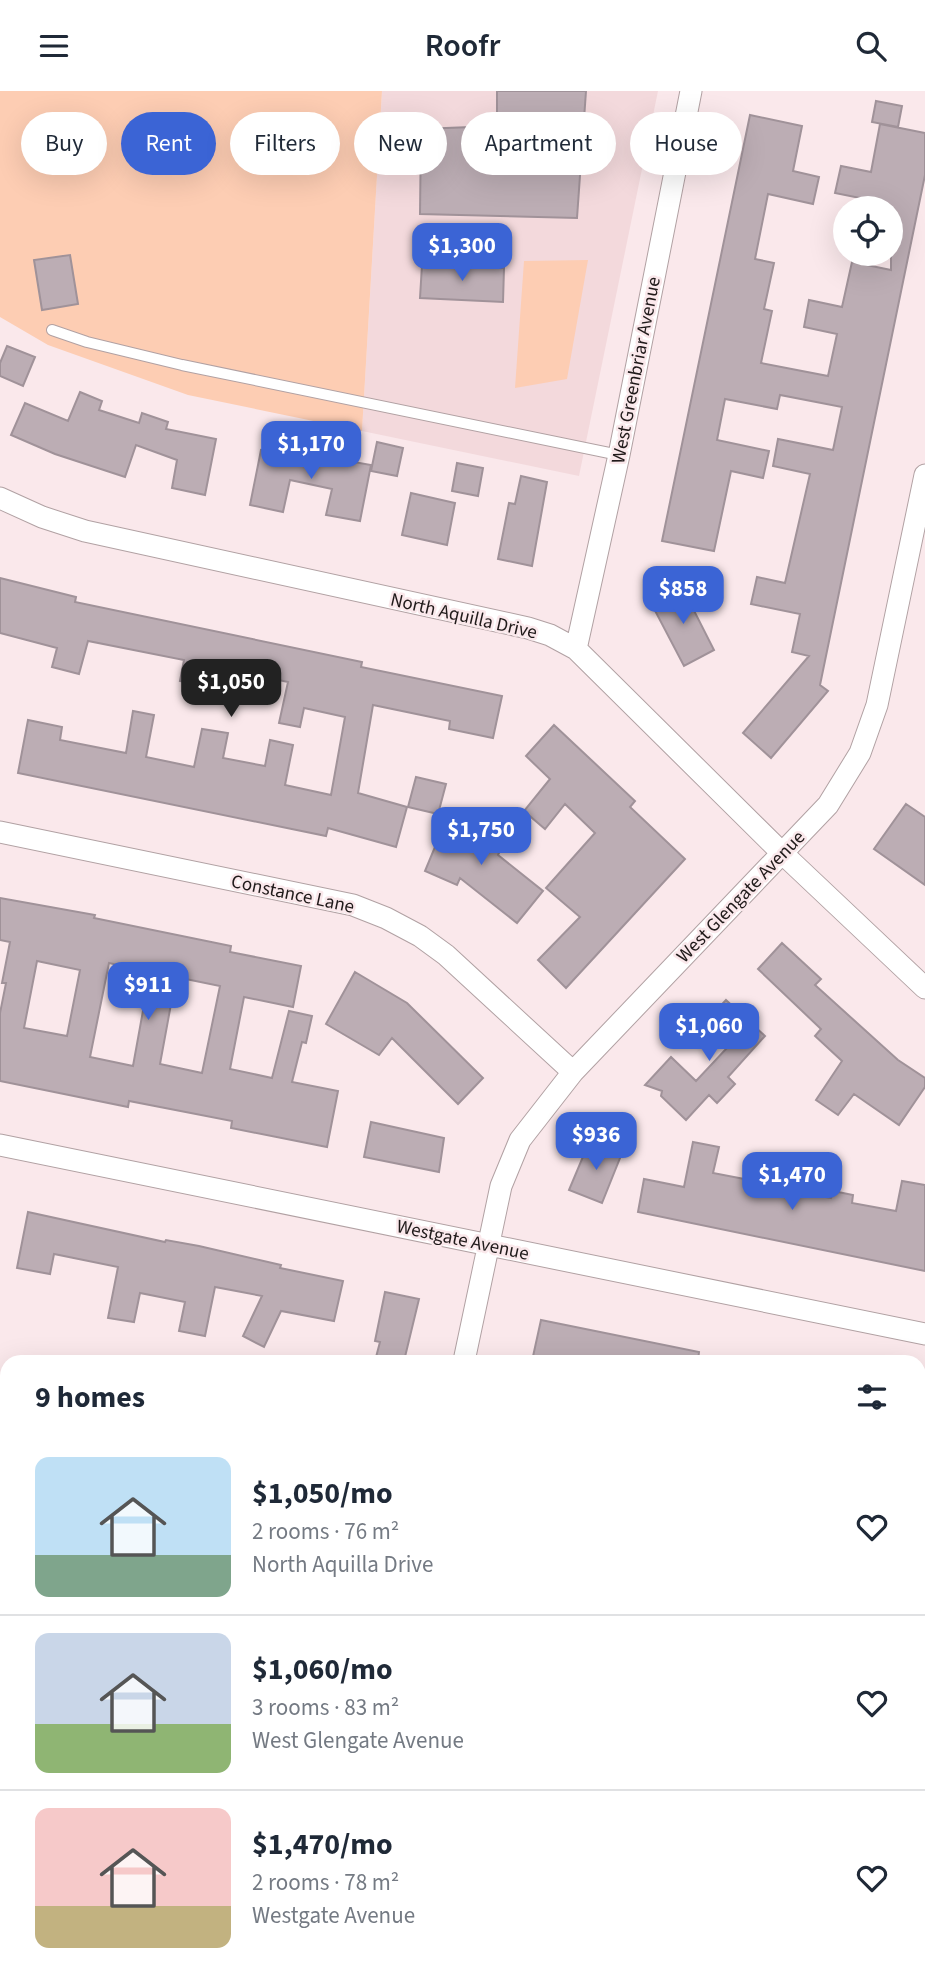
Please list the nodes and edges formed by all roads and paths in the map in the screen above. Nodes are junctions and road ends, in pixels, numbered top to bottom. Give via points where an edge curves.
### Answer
1 (691, 91) edge
2 (52, 330) dead end
3 (619, 454) junction
4 (925, 475) edge
5 (0, 498) edge
6 (576, 649) junction
7 (0, 832) edge
8 (781, 852) junction
9 (925, 988) edge
10 (573, 1072) junction
11 (0, 1145) edge
12 (489, 1245) junction
13 (925, 1334) edge
14 (465, 1355) edge

1 - 3 street, West Greenbriar Avenue
2 - 3 lane via 182,365
3 - 6 street, West Greenbriar Avenue
4 - 8 street, West Glengate Avenue via 877,705 860,753 828,805
5 - 6 street, North Aquilla Drive via 85,531 528,628
6 - 8 street, North Aquilla Drive
7 - 10 street, Constance Lane via 353,905 386,918 446,955
8 - 9 street, North Aquilla Drive
8 - 10 street, West Glengate Avenue
10 - 12 street, West Glengate Avenue via 520,1140 501,1186
11 - 12 street, Westgate Avenue
12 - 13 street, Westgate Avenue
12 - 14 street, West Glengate Avenue

